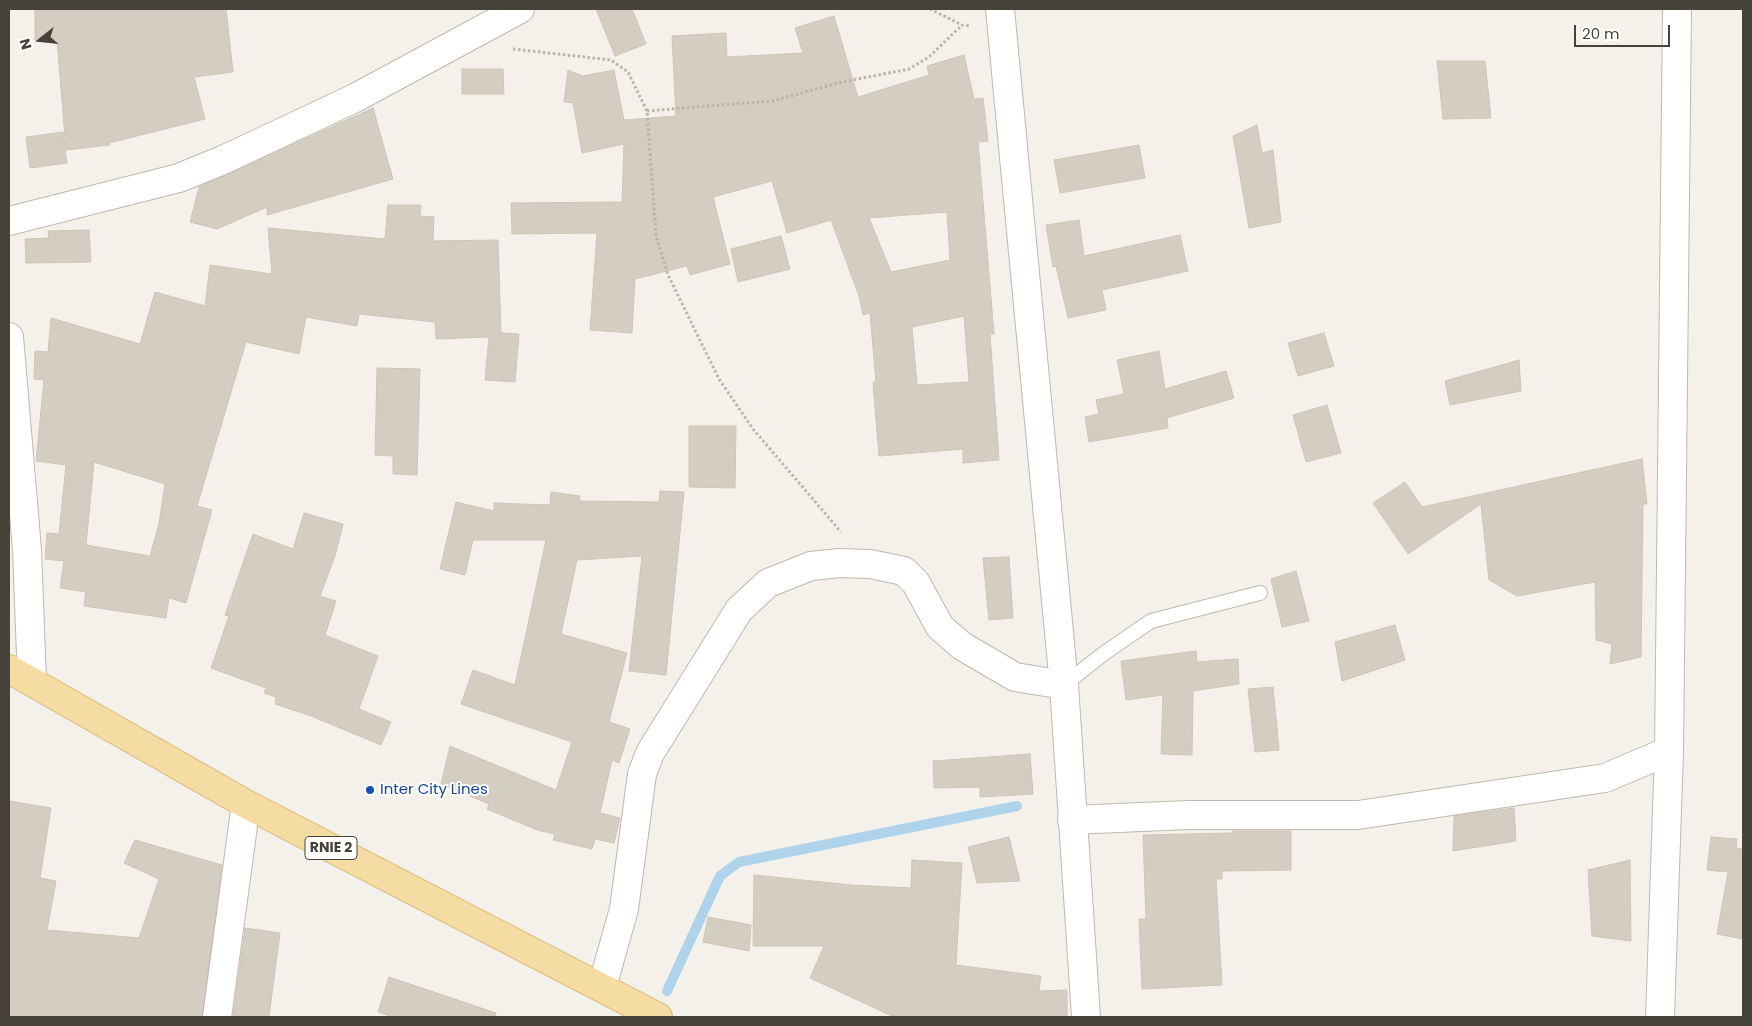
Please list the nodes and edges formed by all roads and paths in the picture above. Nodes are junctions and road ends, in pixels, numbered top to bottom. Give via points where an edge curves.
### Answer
1 (520, 9) edge
2 (930, 9) edge
3 (1678, 9) edge
4 (1000, 18) edge
5 (962, 25) junction
6 (504, 48) dead end
7 (647, 111) junction
8 (9, 221) edge
9 (9, 336) edge
10 (870, 564) junction
11 (1260, 593) dead end
12 (20, 675) edge
13 (1064, 685) junction
14 (1669, 751) junction
15 (246, 804) junction
16 (1072, 820) junction
17 (602, 987) junction
18 (217, 1017) edge
19 (658, 1017) edge
20 (1086, 1017) edge
21 (1660, 1017) edge

1 - 8 street via 355,98 223,160 179,178
2 - 5 path
3 - 14 street
4 - 5 path
4 - 13 street
5 - 7 path via 929,57 910,70 842,82 772,101
6 - 7 path via 611,60 628,72
7 - 10 path via 656,236 668,275 687,315 719,379 753,428
9 - 12 street via 27,550
10 - 13 street via 904,571 916,583 940,627 962,646 1015,677
10 - 17 street via 812,566 768,583 739,610 713,648 650,752 642,774 624,909
11 - 13 lane via 1151,621
12 - 15 main road, RNIE 2
13 - 16 street
14 - 16 street via 1605,778 1358,815 1188,815
14 - 21 street
15 - 17 main road, RNIE 2
15 - 18 street
16 - 20 street
17 - 19 main road, RNIE 2

